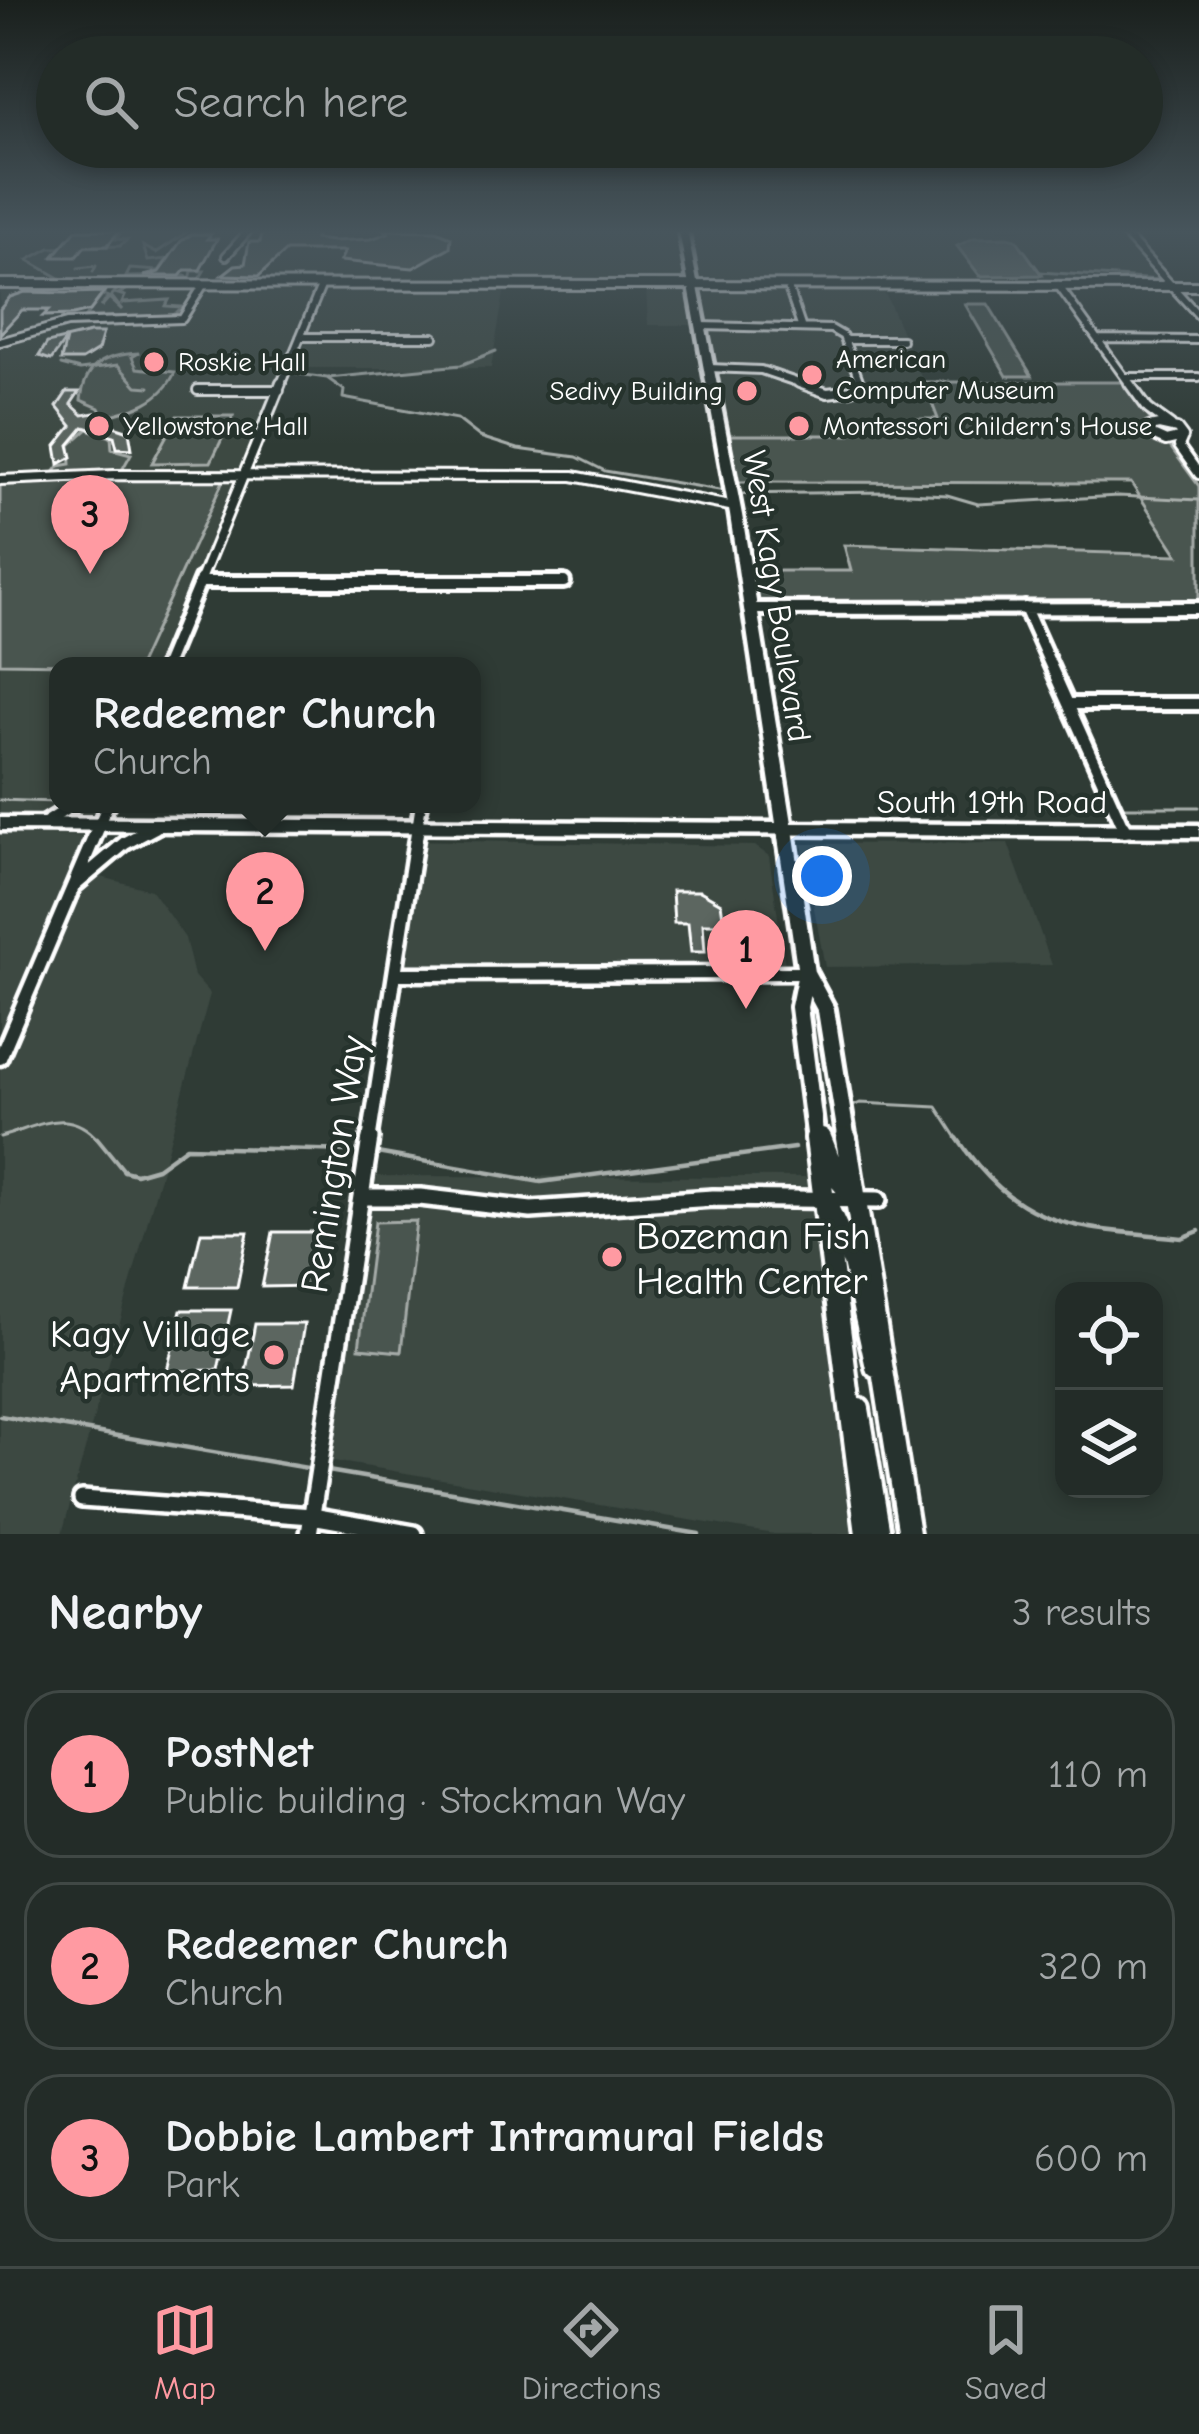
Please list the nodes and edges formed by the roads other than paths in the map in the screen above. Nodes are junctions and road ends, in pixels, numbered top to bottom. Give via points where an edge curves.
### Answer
1 (193, 302) edge
2 (315, 302) edge
3 (696, 302) edge
4 (793, 302) edge
5 (1070, 302) edge
6 (701, 326) junction
7 (801, 326) junction
8 (301, 338) junction
9 (434, 338) dead end
10 (1098, 339) junction
11 (845, 340) junction
12 (902, 340) dead end
13 (1199, 340) edge
14 (0, 342) edge
15 (709, 368) junction
16 (1125, 377) junction
17 (1199, 377) edge
18 (198, 390) dead end
19 (279, 390) junction
20 (1148, 410) junction
21 (1149, 427) junction
22 (1178, 432) junction
23 (1197, 433) edge
24 (1162, 440) junction
25 (1188, 459) junction
26 (1199, 474) edge
27 (244, 476) junction
28 (0, 480) edge
29 (735, 507) junction
30 (200, 582) junction
31 (564, 582) dead end
32 (1025, 608) junction
33 (1199, 608) edge
34 (752, 609) junction
35 (169, 657) edge
36 (1068, 704) junction
37 (1199, 704) edge
38 (61, 813) edge
39 (104, 813) edge
40 (420, 813) edge
41 (0, 824) edge
42 (43, 824) junction
43 (98, 826) junction
44 (155, 826) junction
45 (417, 828) junction
46 (784, 830) junction
47 (1125, 831) junction
48 (1199, 832) edge
49 (73, 886) junction
50 (806, 973) junction
51 (395, 974) junction
52 (805, 1050) junction
53 (0, 1058) edge
54 (361, 1197) junction
55 (823, 1199) junction
56 (856, 1200) junction
57 (878, 1200) dead end
58 (843, 1352) junction
59 (888, 1400) junction
60 (82, 1499) dead end
61 (311, 1525) edge
62 (414, 1534) edge
63 (866, 1534) edge
64 (880, 1534) edge
65 (909, 1534) edge

1 - 14 street via 182,319 69,320
2 - 8 street
3 - 6 main road, West Kagy Boulevard
4 - 7 street
5 - 10 street
6 - 7 street
6 - 15 main road, West Kagy Boulevard
7 - 11 street via 832,329
8 - 9 street
8 - 19 street
10 - 13 street
10 - 16 street
11 - 12 street
11 - 15 street via 859,380 847,392 812,390 753,369
15 - 29 main road, West Kagy Boulevard
16 - 17 street
16 - 20 street
18 - 19 street
19 - 27 street
20 - 21 street
20 - 22 street
21 - 22 street
21 - 24 street
22 - 23 street
22 - 24 street
22 - 25 street
24 - 25 street
25 - 26 street
27 - 28 street
27 - 29 street via 589,477
27 - 30 street
29 - 34 main road, West Kagy Boulevard
30 - 31 street
30 - 35 street
32 - 33 street
32 - 34 street
32 - 36 street
34 - 46 main road, West Kagy Boulevard
36 - 37 street
36 - 47 street
38 - 42 street
39 - 43 street
40 - 45 street, Remington Way
41 - 42 main road, South 19th Road
42 - 43 main road, South 19th Road
43 - 44 main road, South 19th Road
43 - 49 street
44 - 45 main road, South 19th Road
44 - 49 street
45 - 46 main road, South 19th Road
45 - 51 street, Remington Way
46 - 47 main road, South 19th Road
46 - 50 street, West Kagy Boulevard
47 - 48 main road, South 19th Road
49 - 53 street
50 - 51 street
50 - 52 street, West Kagy Boulevard
50 - 56 street, West Kagy Boulevard via 826,1010
51 - 54 street, Remington Way
52 - 55 street, West Kagy Boulevard
52 - 56 street via 821,1139
54 - 55 street via 531,1210
54 - 61 street, Remington Way
55 - 56 street
55 - 58 street, West Kagy Boulevard
55 - 59 street via 855,1260
56 - 57 street
56 - 59 street, West Kagy Boulevard
58 - 63 street, West Kagy Boulevard
58 - 64 street
59 - 65 street, West Kagy Boulevard
60 - 61 street
61 - 62 street

